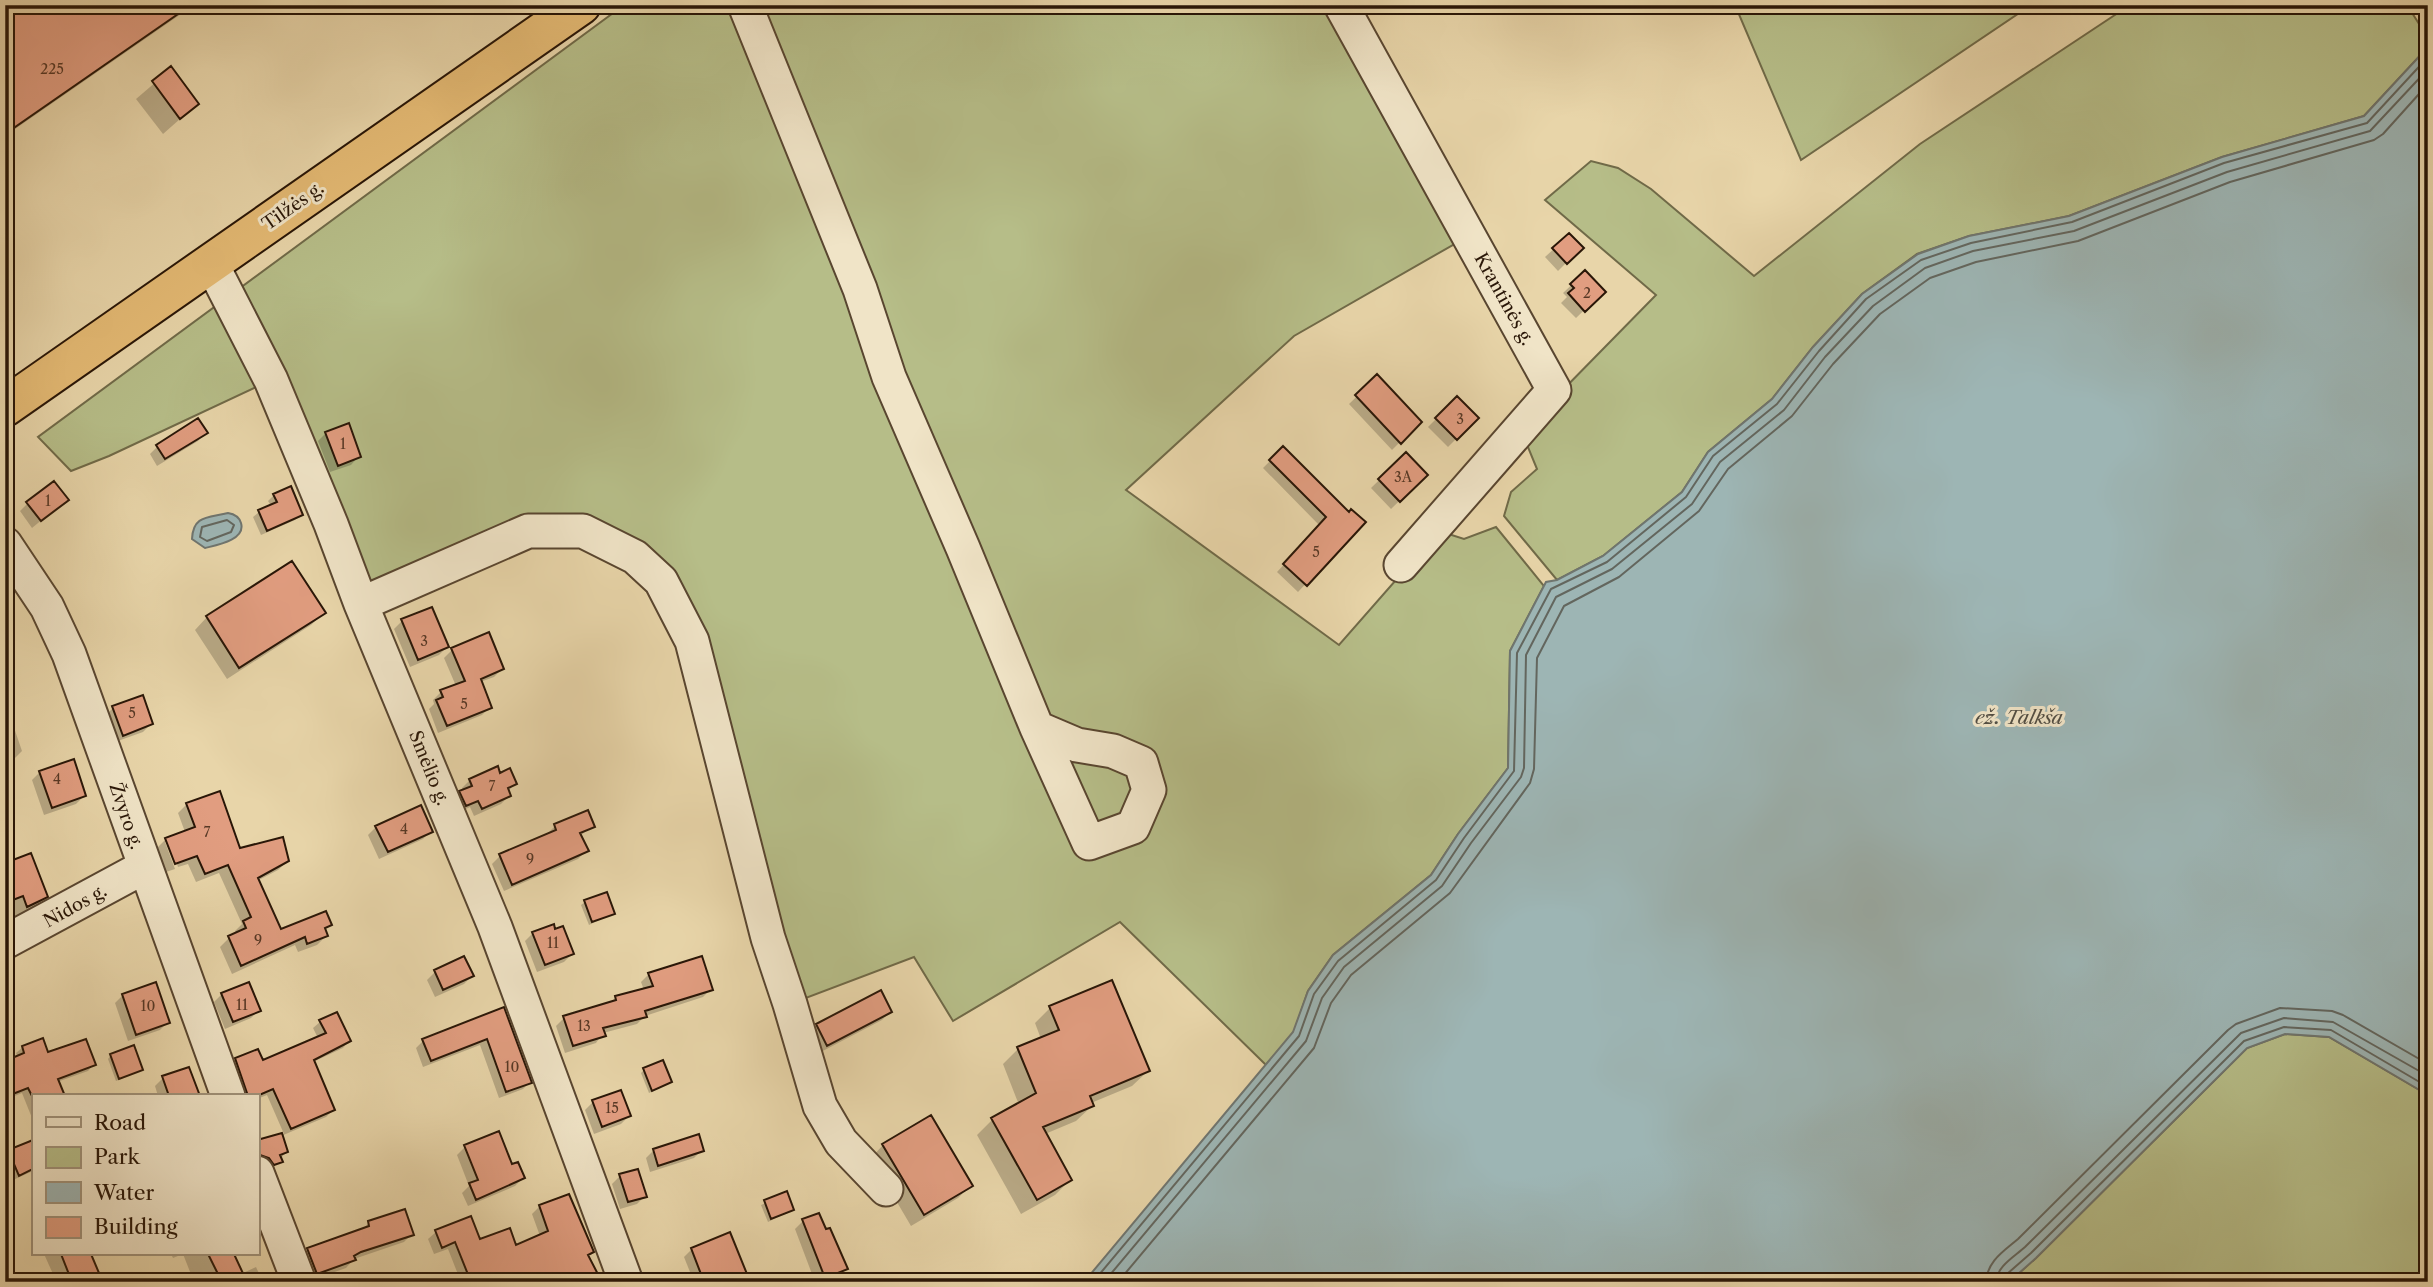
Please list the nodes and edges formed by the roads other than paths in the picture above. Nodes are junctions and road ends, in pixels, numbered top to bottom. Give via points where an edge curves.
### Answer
1 (581, 5) edge
2 (745, 5) edge
3 (1340, 5) edge
4 (211, 263) junction
5 (5, 407) edge
6 (5, 544) edge
7 (1401, 565) dead end
8 (361, 604) junction
9 (1037, 728) junction
10 (144, 867) junction
11 (5, 942) edge
12 (227, 1094) edge
13 (259, 1177) edge
14 (886, 1189) dead end
15 (299, 1282) edge
16 (626, 1282) edge

1 - 4 highway, Tilžės g.
2 - 9 street via 860,289 889,377
3 - 7 street, Krantinės g. via 1554,390
4 - 5 highway, Tilžės g.
4 - 8 street, Smėlio g. via 271,380
6 - 10 street, Žvyro g. via 47,607 69,654
8 - 14 street via 528,531 583,531 635,557 661,581 692,641 768,938 820,1106 841,1142
8 - 16 street, Smėlio g. via 495,927
9 - 9 street via 1089,843 1133,827 1150,790 1141,763
10 - 11 street, Nidos g.
10 - 12 street, Žvyro g.
13 - 15 street

